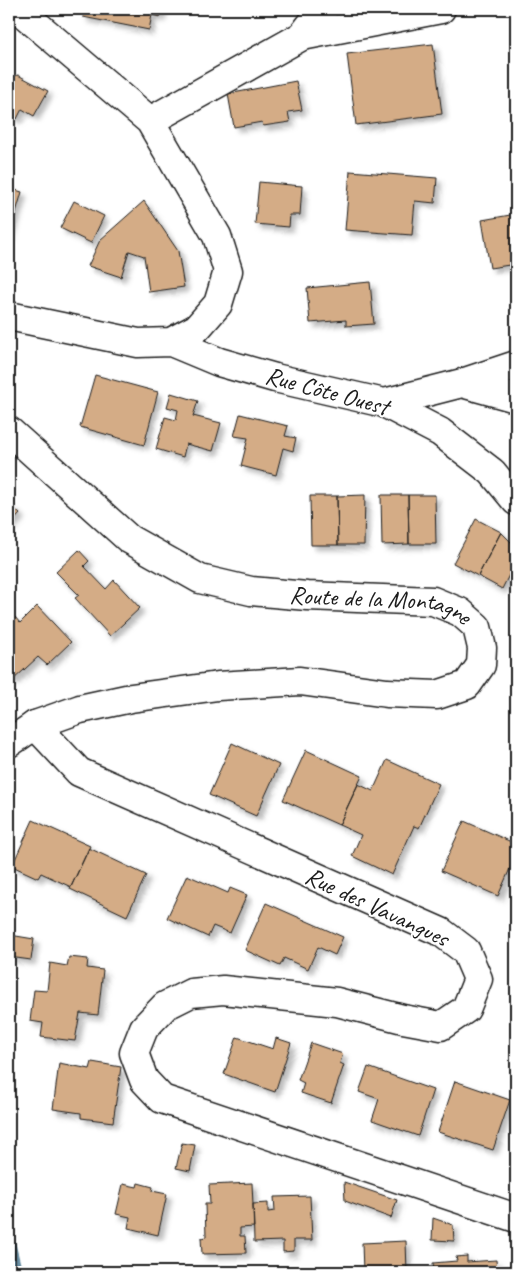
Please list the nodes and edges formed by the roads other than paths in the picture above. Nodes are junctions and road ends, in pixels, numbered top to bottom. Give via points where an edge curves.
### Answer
1 (18, 9) edge
2 (323, 9) edge
3 (441, 9) edge
4 (302, 36) junction
5 (150, 121) junction
6 (9, 316) edge
7 (171, 342) junction
8 (516, 365) edge
9 (462, 383) junction
10 (516, 398) edge
11 (384, 402) junction
12 (9, 431) edge
13 (516, 501) edge
14 (35, 725) junction
15 (9, 743) edge
16 (516, 1218) edge

1 - 5 street
2 - 4 street
3 - 4 street
4 - 5 street
5 - 7 street via 217,236 228,272 218,304 197,328
6 - 7 street via 138,343
7 - 11 street, Rue Côte Ouest via 219,362 275,378
8 - 9 street
9 - 10 street
9 - 11 street
11 - 13 street, Rue Côte Ouest via 440,432 492,472
12 - 14 street, Route de la Montagne via 128,539 200,579 251,591 433,601 460,612 477,627 482,648 481,665 467,684 437,695 387,693 300,681 218,686 80,709
14 - 15 street, Route de la Montagne
14 - 16 street, Rue des Vavangues via 79,772 441,932 466,951 478,979 466,1009 441,1026 403,1020 337,1002 223,990 191,993 165,1006 144,1028 134,1053 144,1080 162,1099

